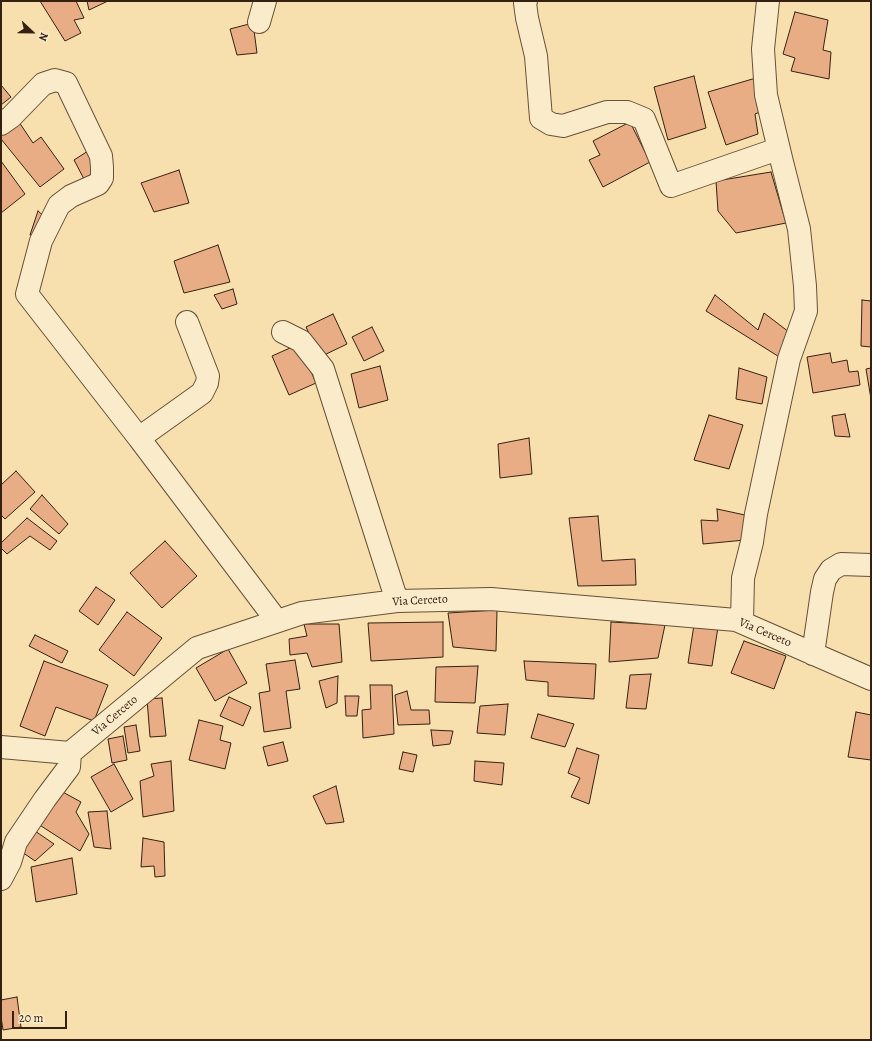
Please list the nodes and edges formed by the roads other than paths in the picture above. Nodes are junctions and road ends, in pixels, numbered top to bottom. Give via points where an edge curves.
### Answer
1 (265, 1) edge
2 (526, 1) edge
3 (768, 1) edge
4 (259, 22) dead end
5 (1, 124) edge
6 (778, 149) junction
7 (187, 322) dead end
8 (283, 332) dead end
9 (139, 438) junction
10 (871, 564) edge
11 (397, 601) junction
12 (277, 621) junction
13 (742, 622) junction
14 (813, 654) junction
15 (871, 679) edge
16 (1, 748) edge
17 (70, 753) junction
18 (1, 879) edge

1 - 4 street
2 - 6 street via 527,18 536,56 541,118 551,124 563,126 607,112 627,112 644,119 671,186
3 - 6 street via 763,49 766,95
5 - 9 street via 43,84 56,80 66,82 101,156 102,178 98,184 71,196 59,205 41,240 27,294
6 - 13 street via 799,229 806,311 789,359 756,514 743,578
7 - 9 street via 208,376 207,383 202,393
8 - 11 street via 301,340 323,369
9 - 12 street
10 - 14 street via 840,564 824,579
11 - 12 street, Via Cerceto via 302,613
11 - 13 street, Via Cerceto via 491,599
12 - 17 street, Via Cerceto via 196,648
13 - 14 street, Via Cerceto
14 - 15 street, Via Cerceto
16 - 17 street
17 - 18 street via 69,767 16,842

